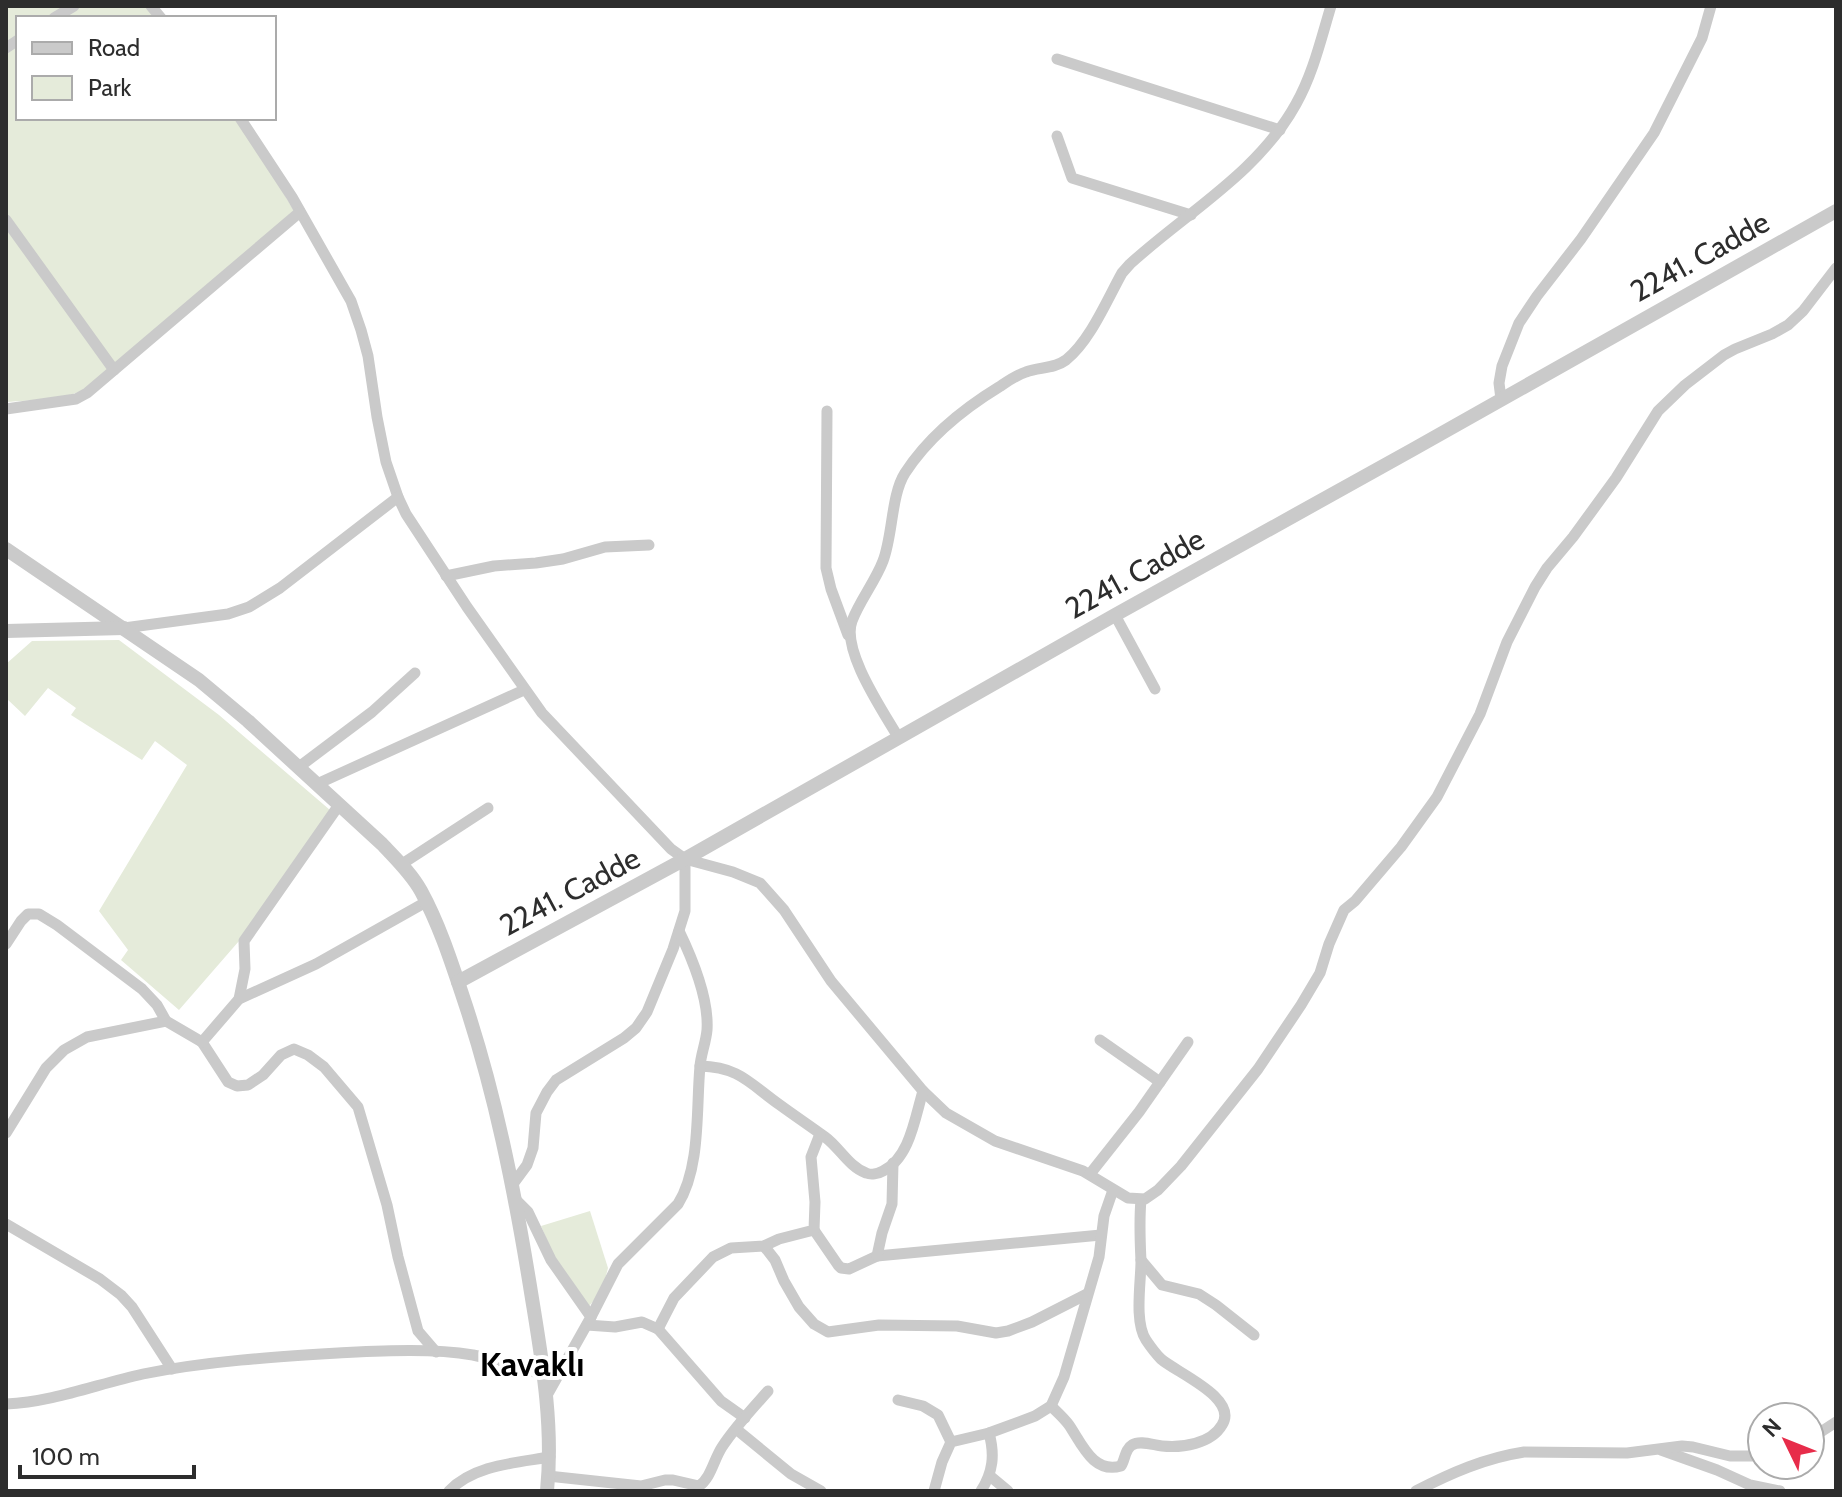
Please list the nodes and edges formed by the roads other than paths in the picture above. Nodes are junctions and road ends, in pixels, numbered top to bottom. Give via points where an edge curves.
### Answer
1 (1331, 6) edge
2 (1711, 6) edge
3 (1057, 59) dead end
4 (241, 120) edge
5 (1280, 130) junction
6 (1057, 136) dead end
7 (1836, 211) edge
8 (300, 212) junction
9 (1191, 215) junction
10 (6, 220) edge
11 (1836, 268) edge
12 (114, 370) junction
13 (1501, 399) junction
14 (6, 409) edge
15 (827, 411) dead end
16 (398, 497) junction
17 (649, 545) dead end
18 (6, 549) edge
19 (446, 576) junction
20 (1115, 615) junction
21 (124, 628) junction
22 (6, 631) edge
23 (850, 642) junction
24 (415, 673) dead end
25 (1155, 689) dead end
26 (524, 690) junction
27 (898, 737) junction
28 (299, 767) junction
29 (317, 784) junction
30 (339, 805) junction
31 (488, 808) dead end
32 (685, 859) junction
33 (402, 864) junction
34 (426, 902) junction
35 (679, 931) junction
36 (6, 944) edge
37 (458, 982) junction
38 (239, 999) junction
39 (166, 1021) junction
40 (1100, 1040) dead end
41 (202, 1042) junction
42 (1188, 1042) dead end
43 (700, 1066) junction
44 (1160, 1082) junction
45 (923, 1091) junction
46 (6, 1133) edge
47 (820, 1134) junction
48 (893, 1163) junction
49 (1090, 1174) junction
50 (1113, 1190) junction
51 (514, 1191) junction
52 (1141, 1200) junction
53 (6, 1224) edge
54 (814, 1230) junction
55 (1101, 1235) junction
56 (764, 1246) junction
57 (877, 1256) junction
58 (1141, 1260) junction
59 (1087, 1294) junction
60 (589, 1321) junction
61 (658, 1329) junction
62 (1254, 1335) dead end
63 (436, 1352) junction
64 (172, 1369) junction
65 (544, 1375) junction
66 (768, 1391) dead end
67 (546, 1397) junction
68 (898, 1400) dead end
69 (6, 1404) edge
70 (1051, 1406) junction
71 (745, 1418) junction
72 (736, 1429) junction
73 (989, 1433) junction
74 (951, 1442) junction
75 (1660, 1450) junction
76 (1746, 1456) edge
77 (550, 1457) junction
78 (990, 1476) junction
79 (547, 1484) edge
80 (449, 1491) edge
81 (821, 1491) edge
82 (934, 1491) edge
83 (981, 1491) edge
84 (1008, 1491) edge
85 (1416, 1491) edge
86 (1780, 1491) edge

1 - 5 street via 1304,88
2 - 13 street via 1702,38 1654,133 1519,323 1502,366
3 - 5 street
4 - 8 street
5 - 9 street
6 - 9 street via 1072,178
7 - 13 street, 2241. Cadde
8 - 12 street
8 - 16 street via 342,284 361,330 381,441
9 - 23 street via 1122,273 1065,361 1026,372 973,403 914,461 901,480 887,549 852,620
10 - 12 street
11 - 52 street via 1788,325 1724,355 1658,411 1535,587 1437,797 1344,910 1320,973 1301,1005 1181,1166
12 - 14 street via 76,399
13 - 20 street, 2241. Cadde
15 - 23 street via 826,568
16 - 19 street
16 - 21 street via 249,607
17 - 19 street via 605,547 563,559
18 - 21 street
19 - 26 street
20 - 25 street
20 - 27 street, 2241. Cadde
21 - 22 street
21 - 28 street via 199,680
23 - 27 street
24 - 28 street
26 - 29 street
26 - 32 street via 561,735
27 - 32 street, 2241. Cadde
28 - 29 street
29 - 30 street
30 - 33 street
30 - 38 street via 244,941
31 - 33 street
32 - 35 street via 685,911
32 - 37 street, 2241. Cadde
32 - 45 street via 760,883 831,981
33 - 34 street
34 - 37 street
34 - 38 street via 316,964
35 - 43 street via 704,1000 707,1030
35 - 51 street via 654,998 636,1028 556,1080 547,1092 536,1113 533,1148
36 - 39 street via 28,914 39,914 142,989
37 - 51 street via 494,1099
38 - 41 street
39 - 41 street
39 - 46 street via 87,1037 64,1050 46,1068
40 - 44 street
41 - 63 street via 228,1082 237,1086 248,1085 294,1049 324,1067 358,1107 418,1331
42 - 44 street
43 - 47 street via 742,1076
43 - 60 street via 693,1166 685,1194 618,1264
44 - 49 street
45 - 48 street via 906,1147
45 - 49 street via 946,1113 995,1141
47 - 48 street via 865,1173 886,1171
47 - 54 street via 811,1157
48 - 57 street via 892,1204
49 - 50 street
50 - 52 street
50 - 55 street
51 - 60 street
51 - 65 street
52 - 58 street
53 - 64 street via 121,1295
54 - 56 street
54 - 57 street via 841,1268
55 - 57 street
55 - 59 street
56 - 59 street via 799,1307 828,1332 879,1325 957,1326 996,1333 1032,1322
56 - 61 street via 731,1248 713,1257 674,1298
58 - 62 street via 1162,1285 1199,1294
58 - 70 street via 1140,1324 1145,1339 1160,1358 1219,1400 1226,1416 1221,1427 1186,1446 1132,1445 1121,1466 1106,1468 1086,1453
59 - 70 street
60 - 61 street via 615,1327 642,1322
60 - 67 street
61 - 71 street via 721,1401
63 - 64 street via 285,1356
63 - 65 street via 473,1355
64 - 69 street via 32,1403
65 - 67 street
66 - 71 street
67 - 77 street
68 - 74 street via 938,1415
70 - 73 street
71 - 72 street
72 - 79 street via 699,1486 673,1480 641,1486
72 - 81 street
73 - 74 street
73 - 78 street via 994,1449
74 - 82 street
75 - 76 street via 1682,1446
75 - 85 street via 1508,1455
75 - 86 street via 1750,1485
77 - 79 street
77 - 80 street via 489,1468
78 - 83 street
78 - 84 street

